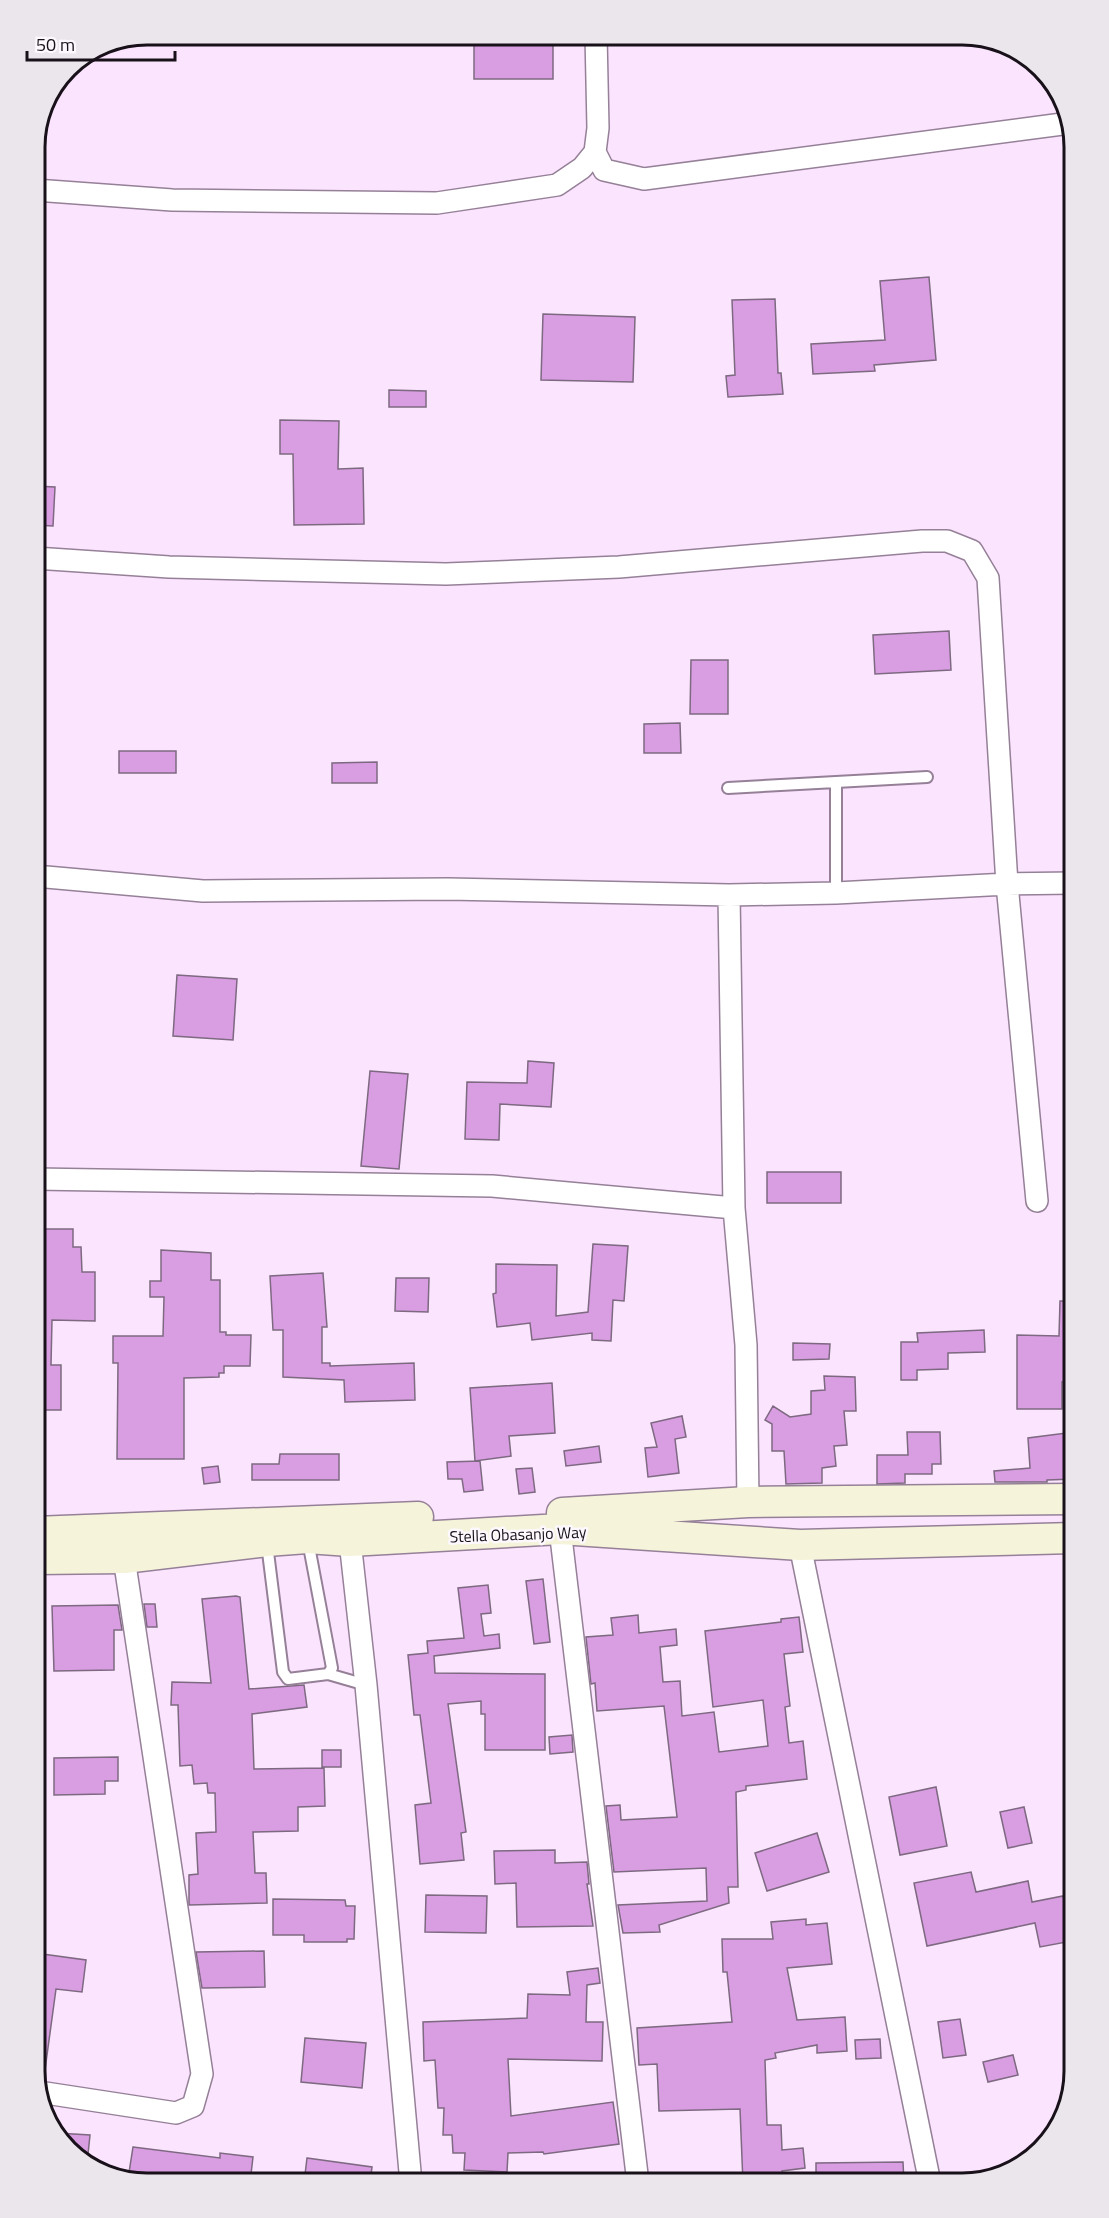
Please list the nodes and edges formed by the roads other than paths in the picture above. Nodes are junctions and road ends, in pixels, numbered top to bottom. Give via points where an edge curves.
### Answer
1 (596, 45) edge
2 (1061, 124) edge
3 (595, 152) junction
4 (45, 191) edge
5 (45, 559) edge
6 (927, 777) dead end
7 (836, 782) junction
8 (728, 788) dead end
9 (45, 877) edge
10 (1064, 883) edge
11 (1007, 884) junction
12 (836, 893) junction
13 (729, 895) junction
14 (45, 1179) edge
15 (1037, 1201) dead end
16 (734, 1208) junction
17 (1064, 1499) edge
18 (748, 1502) junction
19 (560, 1529) junction
20 (45, 1532) edge
21 (287, 1535) junction
22 (1064, 1538) edge
23 (350, 1541) junction
24 (800, 1545) junction
25 (124, 1558) junction
26 (45, 1559) edge
27 (328, 1674) junction
28 (366, 1685) junction
29 (48, 2093) edge
30 (410, 2173) edge
31 (637, 2173) edge
32 (928, 2173) edge

1 - 3 street
2 - 3 street via 644,178 604,170
3 - 4 street via 582,168 557,185 436,203 172,200
5 - 11 street via 169,567 446,574 619,567 948,541 972,551 988,578
6 - 7 lane
7 - 8 lane
7 - 12 lane
9 - 13 street via 203,891 448,889
10 - 11 street
11 - 12 street
11 - 15 street
12 - 13 street
13 - 16 street
14 - 16 street via 492,1186
16 - 18 street via 746,1345
17 - 18 street
18 - 21 street
19 - 23 street, Stella Obasanjo Way
19 - 24 street, Stella Obasanjo Way
19 - 31 street
20 - 21 street
21 - 23 street, Stella Obasanjo Way
21 - 25 street, Stella Obasanjo Way
21 - 27 lane via 332,1668
21 - 27 lane via 283,1672 288,1679
22 - 24 street, Stella Obasanjo Way
23 - 28 street
24 - 32 street
25 - 26 street, Stella Obasanjo Way
25 - 29 street via 202,2074 193,2106 176,2113
27 - 28 lane
28 - 30 street

